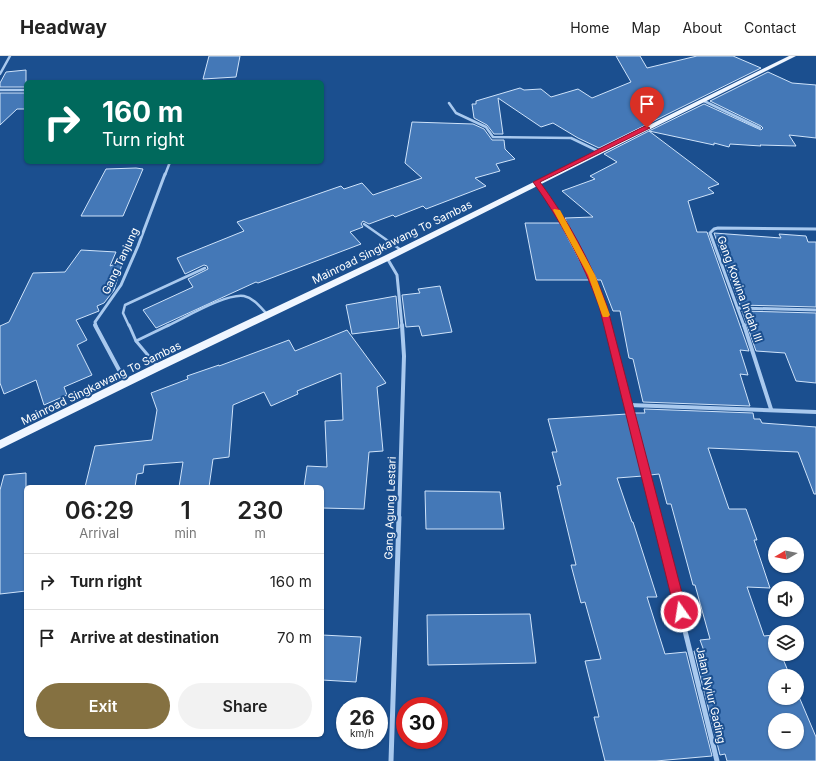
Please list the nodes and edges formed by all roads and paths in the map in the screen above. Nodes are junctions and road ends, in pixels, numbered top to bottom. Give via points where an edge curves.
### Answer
1 (10, 56) edge
2 (793, 56) edge
3 (0, 74) edge
4 (0, 90) edge
5 (24, 90) edge
6 (704, 101) junction
7 (449, 103) dead end
8 (760, 128) dead end
9 (594, 149) junction
10 (169, 164) edge
11 (537, 182) junction
12 (364, 224) dead end
13 (816, 229) edge
14 (402, 250) junction
15 (387, 258) junction
16 (205, 268) dead end
17 (738, 308) junction
18 (816, 310) edge
19 (268, 315) junction
20 (136, 341) junction
21 (158, 367) junction
22 (126, 384) junction
23 (629, 406) junction
24 (771, 409) junction
25 (816, 412) edge
26 (0, 445) edge
27 (391, 761) edge
28 (717, 761) edge

1 - 3 street
2 - 6 main road, Mainroad Singkawang To Sambas
4 - 5 street
6 - 8 street
6 - 9 main road, Mainroad Singkawang To Sambas
7 - 9 street via 450,107 461,115 484,126 493,137 575,139
9 - 11 main road, Mainroad Singkawang To Sambas
10 - 22 street, Gang Tanjung via 124,278 96,322 96,328
11 - 14 main road, Mainroad Singkawang To Sambas
11 - 23 street, Jalan Nyiur Gading via 555,208 592,275 603,306
12 - 14 lane
13 - 17 street, Gang Kowina Indah III via 718,228 711,231
14 - 15 main road, Mainroad Singkawang To Sambas
15 - 19 main road, Mainroad Singkawang To Sambas
15 - 27 street, Gang Agung Lestari via 396,275 404,356
16 - 20 lane via 125,304 123,313
17 - 18 street
17 - 24 street, Gang Kowina Indah III
19 - 20 lane via 254,300 244,295 232,296
19 - 21 main road, Mainroad Singkawang To Sambas
20 - 21 lane
21 - 22 main road, Mainroad Singkawang To Sambas
22 - 26 main road, Mainroad Singkawang To Sambas
23 - 24 street
23 - 28 street, Jalan Nyiur Gading
24 - 25 street

